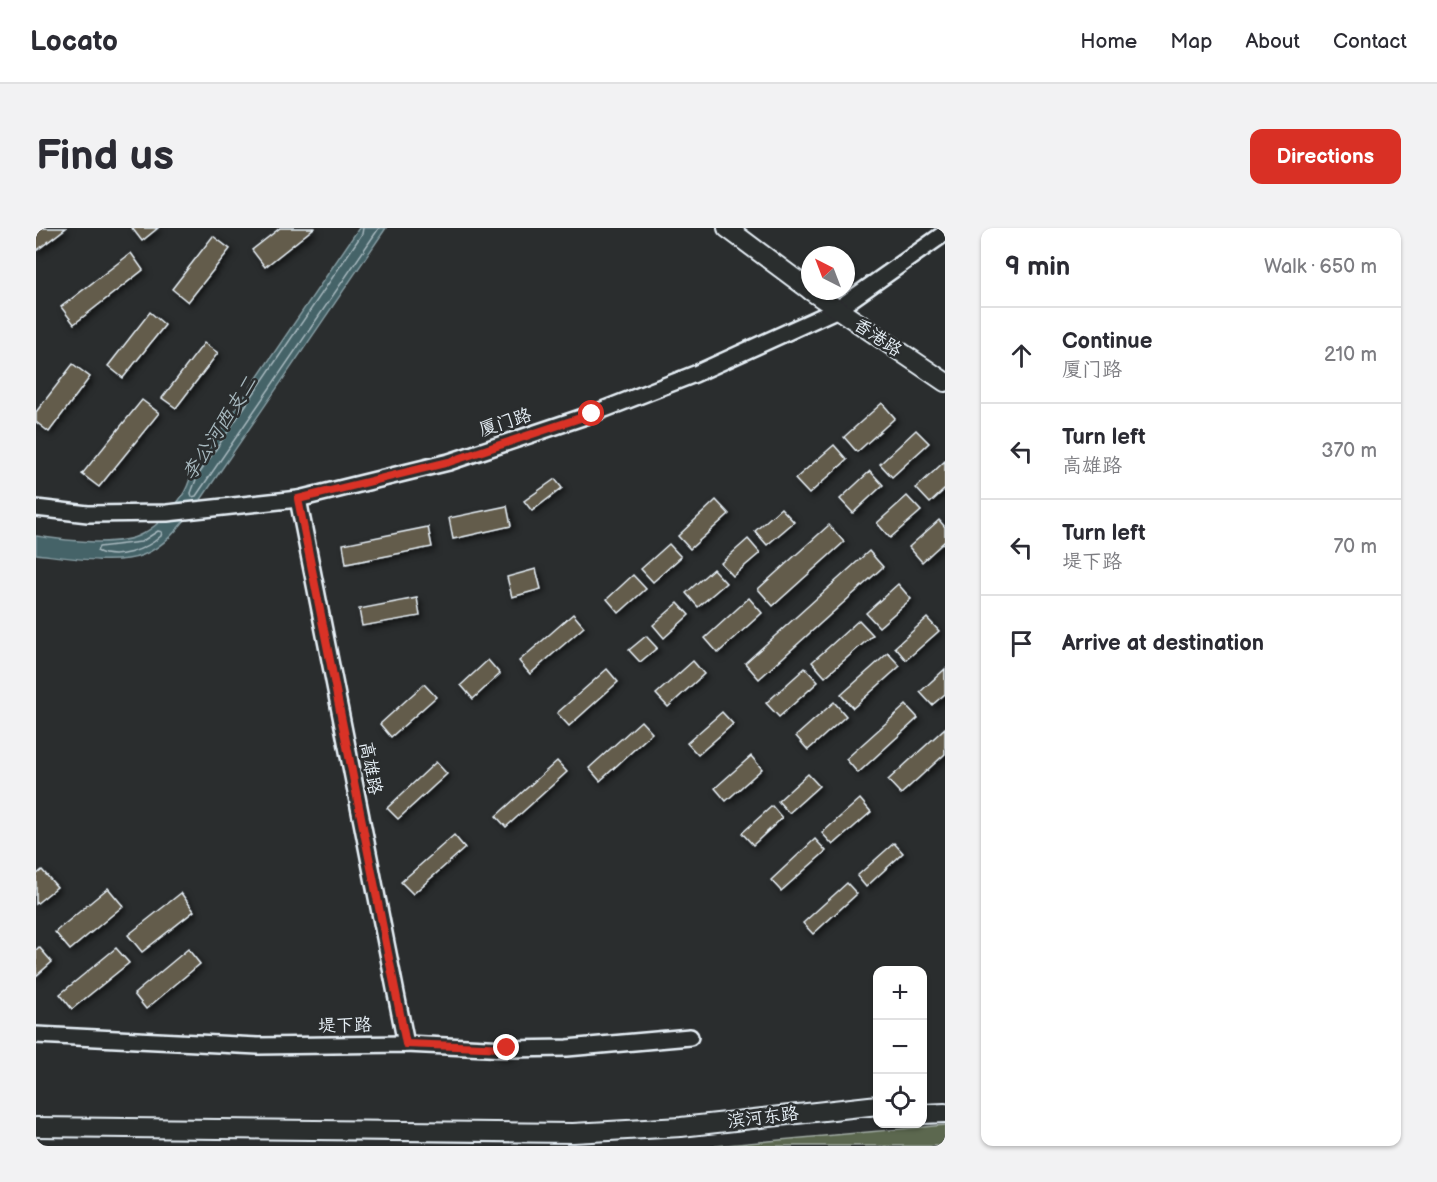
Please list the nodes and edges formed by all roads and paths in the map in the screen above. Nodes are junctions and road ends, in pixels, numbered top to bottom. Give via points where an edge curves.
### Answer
1 (727, 228) edge
2 (745, 228) edge
3 (945, 232) edge
4 (801, 270) edge
5 (801, 284) edge
6 (828, 300) edge
7 (836, 300) edge
8 (841, 307) junction
9 (945, 369) edge
10 (945, 382) edge
11 (298, 499) junction
12 (36, 508) edge
13 (36, 1035) edge
14 (690, 1037) dead end
15 (406, 1044) junction
16 (927, 1102) edge
17 (945, 1102) edge
18 (873, 1106) edge
19 (945, 1113) edge
20 (927, 1114) edge
21 (873, 1116) edge
22 (36, 1127) edge
23 (36, 1138) edge

1 - 5 main road, 香港路
2 - 4 main road
3 - 8 street, 厦门路
6 - 8 main road, 香港路
7 - 8 main road, 香港路
8 - 9 main road, 香港路
8 - 10 main road, 香港路
8 - 11 street, 厦门路 via 695,374 592,414 449,462
11 - 12 street, 厦门路 via 167,513 88,514
11 - 15 street, 高雄路
13 - 15 street, 堤下路 via 258,1047
14 - 15 street, 堤下路 via 567,1048
16 - 17 main road
18 - 22 main road, 滨河东路 via 573,1133
19 - 20 main road
21 - 23 main road, 滨河东路 via 676,1137 576,1143

